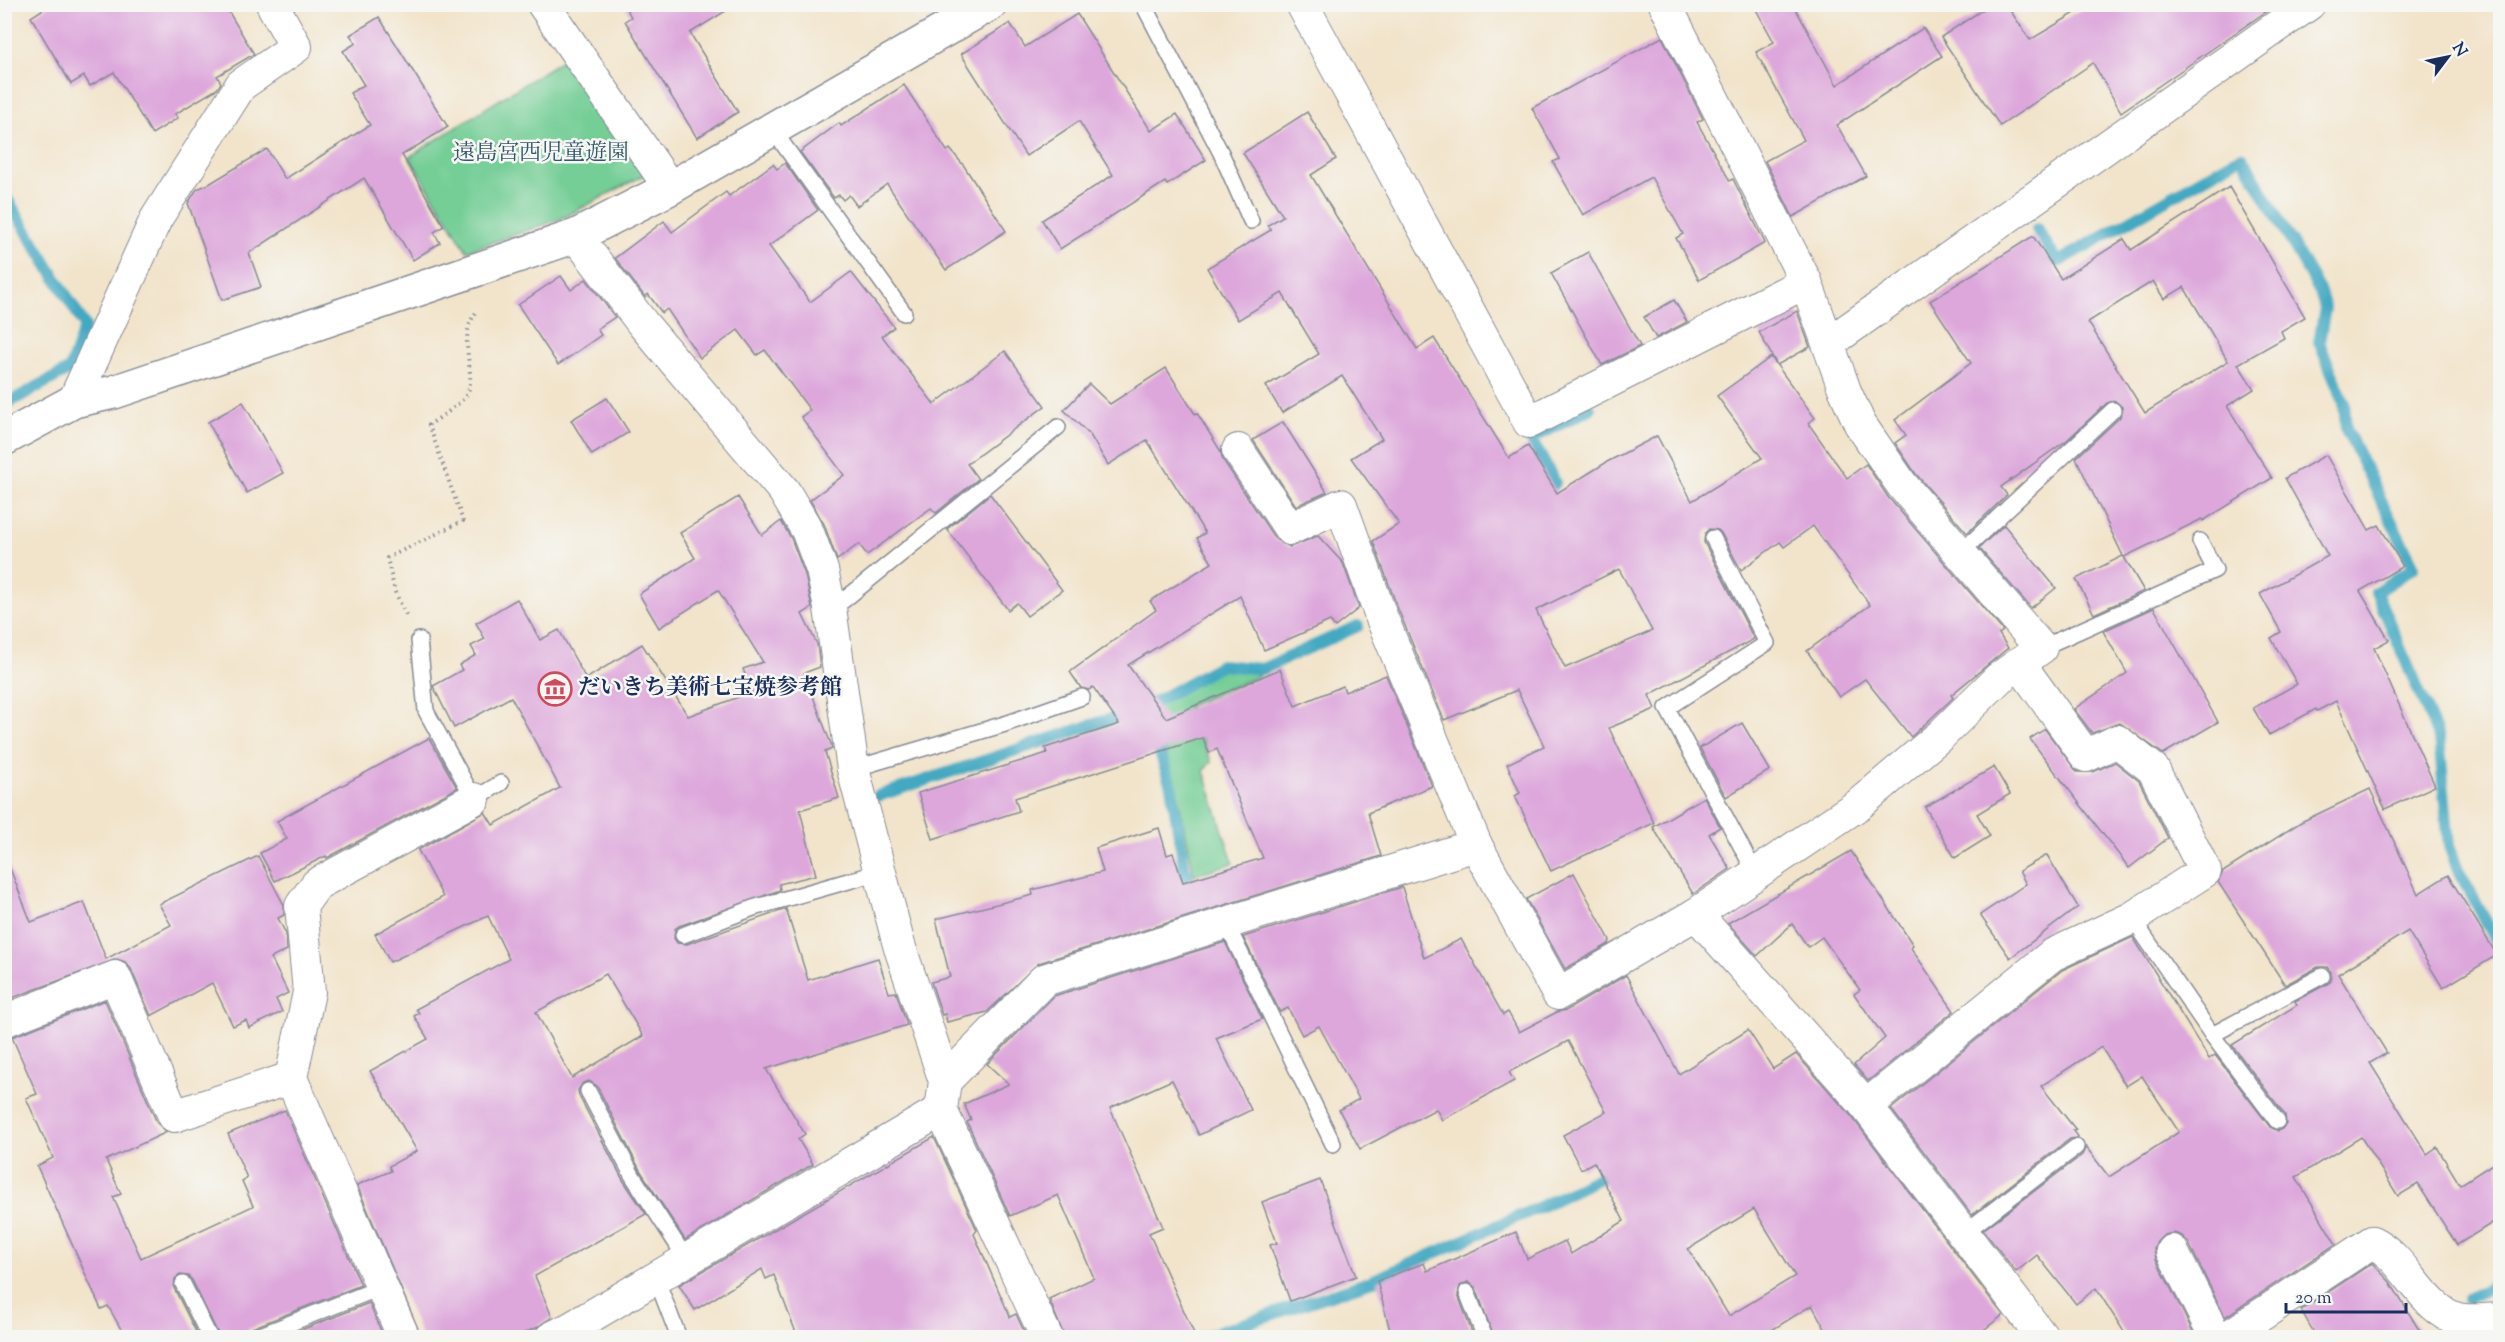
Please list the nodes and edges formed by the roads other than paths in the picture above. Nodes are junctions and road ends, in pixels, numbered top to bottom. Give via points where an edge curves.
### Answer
1 (272, 4) edge
2 (543, 4) edge
3 (990, 4) edge
4 (1143, 4) edge
5 (1302, 4) edge
6 (1665, 4) edge
7 (2309, 4) edge
8 (773, 130) junction
9 (670, 188) junction
10 (1251, 221) dead end
11 (576, 236) junction
12 (1806, 282) junction
13 (904, 313) dead end
14 (1829, 343) junction
15 (75, 401) junction
16 (2113, 410) dead end
17 (1058, 427) dead end
18 (4, 439) edge
19 (1238, 450) dead end
20 (1713, 538) dead end
21 (2200, 542) dead end
22 (1960, 553) junction
23 (830, 608) junction
24 (419, 640) road end
25 (2030, 655) junction
26 (1082, 697) dead end
27 (853, 769) junction
28 (501, 783) dead end
29 (474, 800) junction
30 (1476, 845) junction
31 (880, 872) junction
32 (1756, 874) junction
33 (1696, 914) junction
34 (2132, 918) junction
35 (1225, 921) junction
36 (683, 935) dead end
37 (2322, 976) dead end
38 (4, 1022) edge
39 (2212, 1035) junction
40 (291, 1078) junction
41 (588, 1091) dead end
42 (943, 1096) junction
43 (1866, 1106) junction
44 (2277, 1121) dead end
45 (1333, 1144) dead end
46 (2076, 1147) dead end
47 (1964, 1233) junction
48 (2172, 1251) dead end
49 (687, 1260) junction
50 (656, 1278) junction
51 (183, 1284) dead end
52 (382, 1287) junction
53 (1467, 1292) dead end
54 (2500, 1319) edge
55 (210, 1338) edge
56 (253, 1338) edge
57 (404, 1338) edge
58 (551, 1338) edge
59 (679, 1338) edge
60 (1047, 1338) edge
61 (1485, 1338) edge
62 (2043, 1338) edge
63 (2216, 1338) edge
64 (2226, 1338) edge

1 - 15 street via 296,47 241,85 156,219
2 - 9 street
3 - 8 street
4 - 10 lane via 1221,153
5 - 12 street via 1528,422
6 - 12 street
7 - 14 street
8 - 9 street
8 - 13 lane
9 - 11 street
11 - 15 street via 114,392
11 - 23 street via 643,324 784,491 807,530 822,570
12 - 14 street
14 - 22 street via 1860,424 1902,485
15 - 18 street
16 - 22 lane
17 - 23 lane
19 - 30 street via 1290,529 1341,505 1381,616
20 - 32 lane via 1767,643 1667,708
21 - 25 lane via 2215,570
22 - 25 street
23 - 27 street
24 - 29 lane via 426,711
25 - 32 street via 1858,805
25 - 34 street via 2086,756 2117,741 2153,769 2205,871
26 - 27 lane
27 - 31 street
28 - 29 lane
29 - 40 street via 316,884 301,906 309,992
30 - 33 street via 1558,994
30 - 35 street
31 - 36 lane via 753,908
31 - 42 street
32 - 33 street
33 - 43 street
34 - 39 lane
34 - 43 street via 2052,955
35 - 42 street via 1044,980
35 - 45 lane
37 - 39 lane
38 - 40 street via 115,977 174,1116
39 - 44 lane
40 - 52 street
41 - 49 lane via 632,1175
42 - 49 street
42 - 60 street
43 - 47 street
46 - 47 lane
47 - 62 street
48 - 63 street
49 - 50 street
50 - 58 street
50 - 59 lane
51 - 55 lane
52 - 56 lane
52 - 57 street
53 - 61 lane
54 - 64 street via 2458,1319 2451,1315 2436,1305 2385,1248 2372,1242

